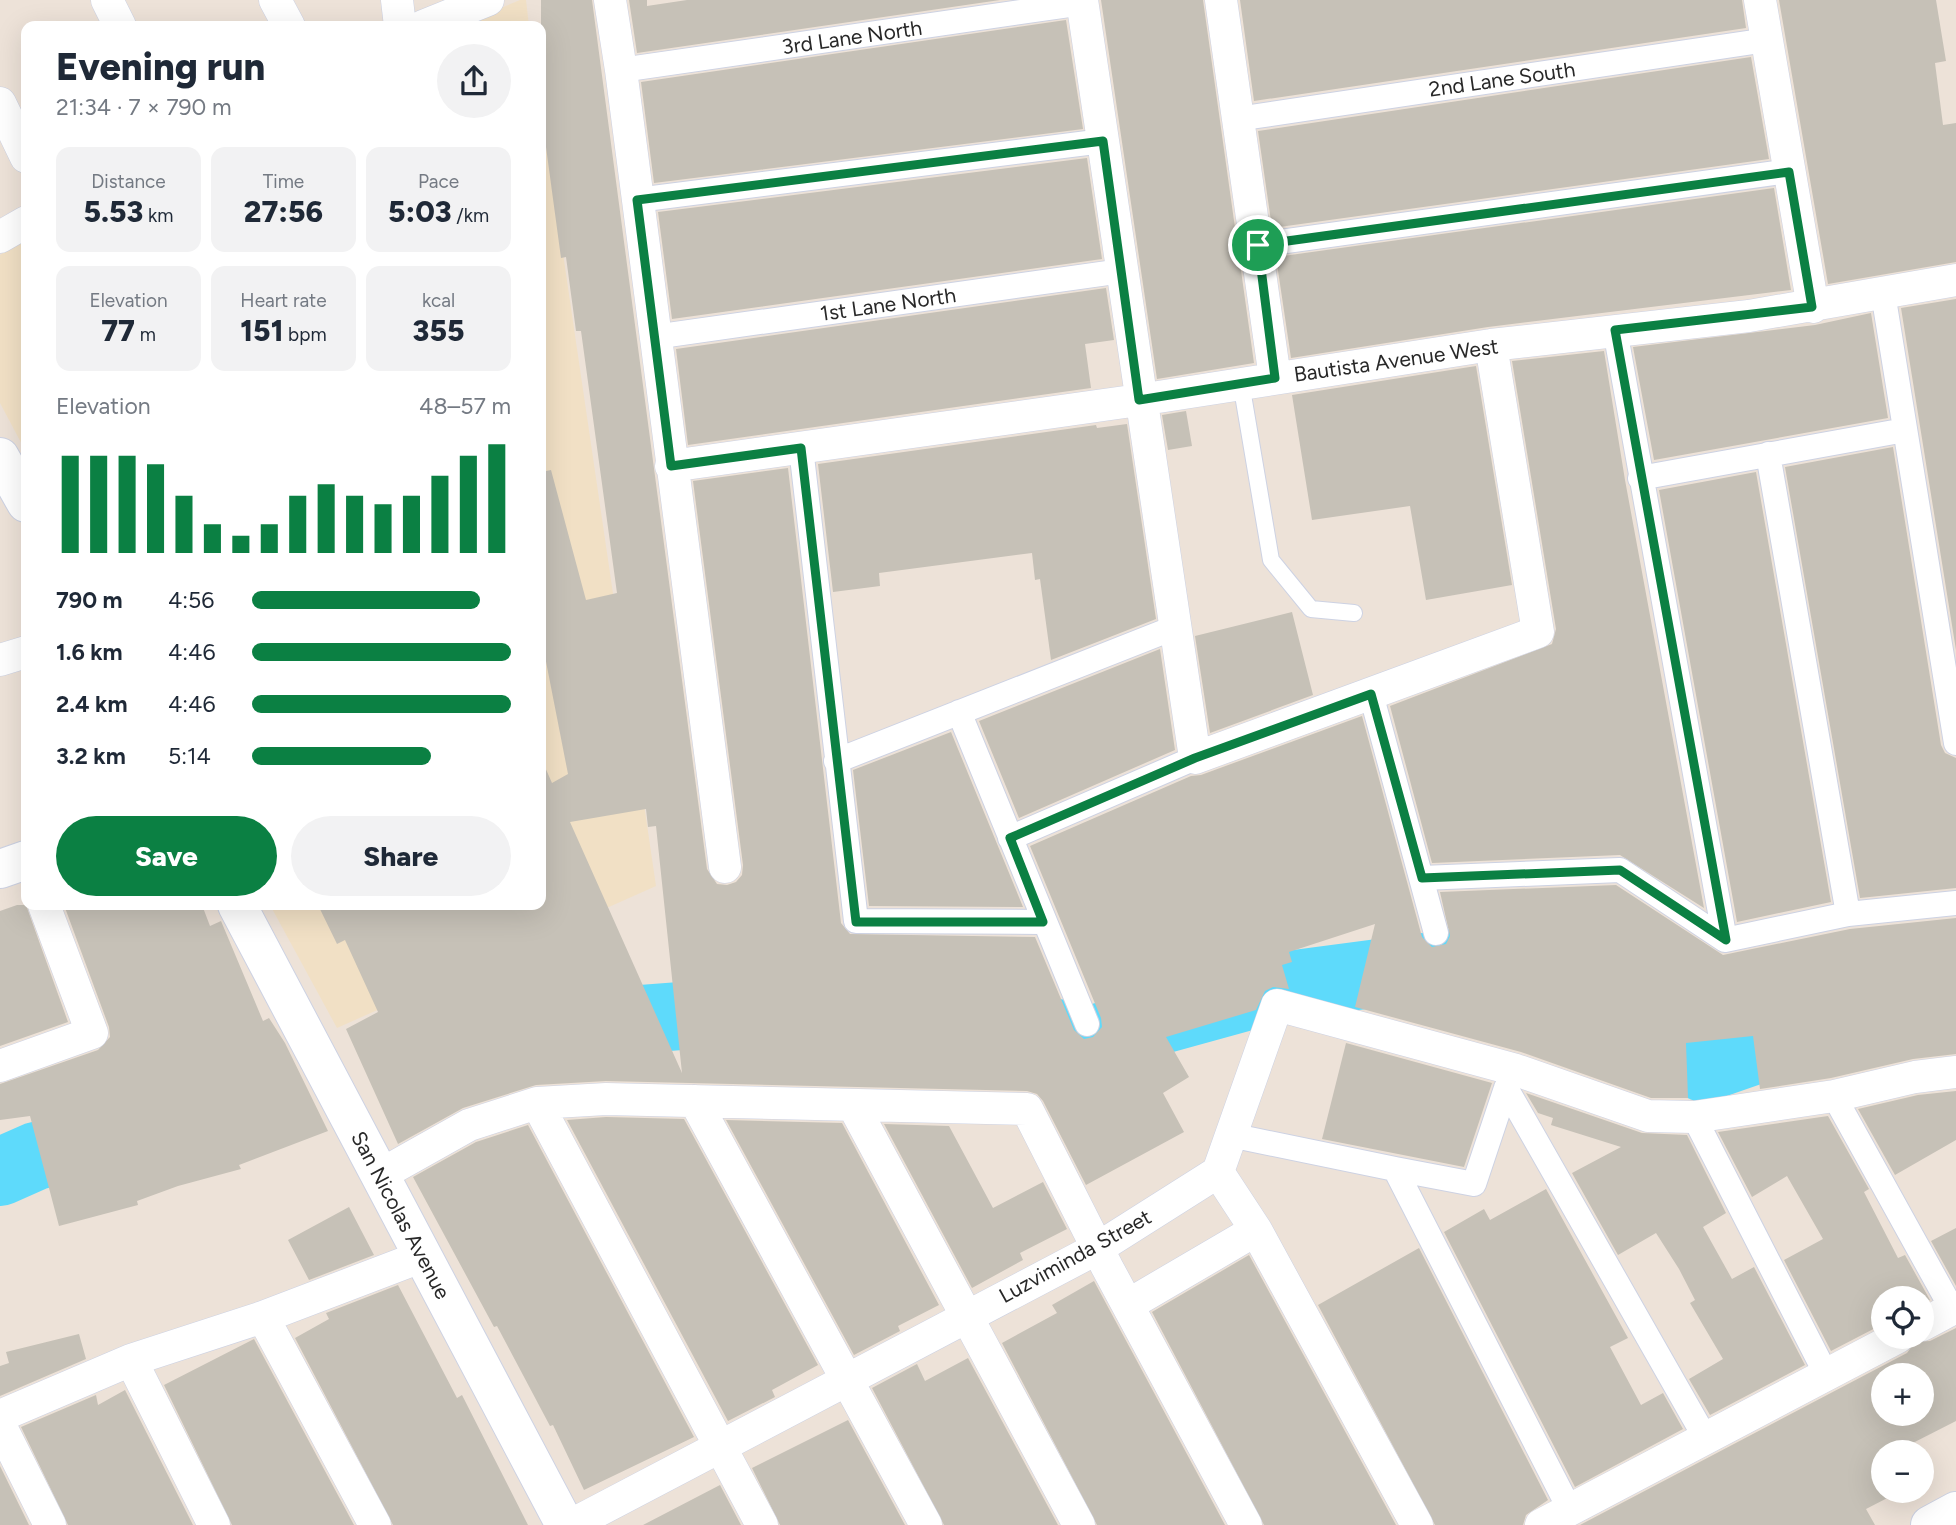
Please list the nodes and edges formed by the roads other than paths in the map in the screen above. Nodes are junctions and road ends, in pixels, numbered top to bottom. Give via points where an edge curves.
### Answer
1 (107, 0) edge
2 (275, 0) edge
3 (397, 0) edge
4 (488, 0) edge
5 (610, 0) edge
6 (1221, 0) edge
7 (1760, 0) edge
8 (1082, 2) edge
9 (118, 21) edge
10 (286, 21) edge
11 (399, 21) edge
12 (436, 21) edge
13 (1767, 40) junction
14 (621, 70) junction
15 (0, 103) edge
16 (1237, 119) junction
17 (1103, 141) junction
18 (21, 147) edge
19 (1789, 172) junction
20 (637, 200) junction
21 (21, 225) edge
22 (0, 237) edge
23 (1258, 245) junction
24 (1122, 271) junction
25 (1956, 280) edge
26 (1883, 293) junction
27 (1812, 307) junction
28 (1615, 330) junction
29 (654, 337) junction
30 (1491, 345) junction
31 (1275, 378) junction
32 (1241, 383) junction
33 (1139, 400) junction
34 (1905, 430) junction
35 (801, 448) junction
36 (1768, 454) junction
37 (0, 457) edge
38 (671, 466) junction
39 (1640, 478) junction
40 (21, 494) edge
41 (1354, 613) dead end
42 (1176, 627) junction
43 (21, 654) edge
44 (0, 660) edge
45 (1371, 694) junction
46 (959, 712) junction
47 (1956, 743) edge
48 (1195, 758) junction
49 (836, 761) junction
50 (1010, 838) junction
51 (21, 862) edge
52 (725, 867) dead end
53 (0, 869) edge
54 (1422, 878) junction
55 (1956, 904) edge
56 (46, 910) edge
57 (240, 910) edge
58 (1848, 914) junction
59 (1043, 922) junction
60 (1436, 933) dead end
61 (1726, 940) junction
62 (1087, 1024) dead end
63 (0, 1066) edge
64 (1956, 1072) edge
65 (1511, 1079) junction
66 (1834, 1096) junction
67 (695, 1101) junction
68 (537, 1103) junction
69 (853, 1105) junction
70 (1694, 1116) junction
71 (1230, 1135) junction
72 (1395, 1169) junction
73 (1218, 1172) junction
74 (380, 1175) junction
75 (1256, 1230) junction
76 (1098, 1248) junction
77 (423, 1256) junction
78 (1128, 1305) junction
79 (1954, 1308) edge
80 (965, 1316) junction
81 (262, 1317) junction
82 (1934, 1319) edge
83 (1875, 1349) edge
84 (131, 1360) junction
85 (1826, 1374) junction
86 (848, 1378) junction
87 (0, 1416) edge
88 (0, 1425) edge
89 (1706, 1439) junction
90 (721, 1445) junction
91 (1570, 1510) junction
92 (1956, 1511) edge
93 (50, 1525) edge
94 (214, 1525) edge
95 (375, 1525) edge
96 (565, 1525) edge
97 (571, 1525) edge
98 (762, 1525) edge
99 (926, 1525) edge
100 (1079, 1525) edge
101 (1246, 1525) edge
102 (1417, 1525) edge
103 (1541, 1525) edge
104 (1930, 1525) edge

1 - 9 street
2 - 10 street
3 - 11 street
4 - 12 street
5 - 14 street
6 - 16 street
7 - 13 street
8 - 14 street, 3rd Lane North
8 - 17 street
13 - 16 street, 2nd Lane South
13 - 19 street
14 - 20 street
15 - 18 street
16 - 23 street
17 - 20 street
17 - 24 street
19 - 23 street
19 - 27 street
20 - 29 street
21 - 22 street
23 - 31 street
24 - 29 street, 1st Lane North
24 - 33 street
25 - 26 street, Bautista Avenue West
26 - 27 street, Bautista Avenue West
26 - 34 street
27 - 28 street, Bautista Avenue West
28 - 30 street, Bautista Avenue West
28 - 39 street
29 - 38 street
30 - 31 street, Bautista Avenue West
30 - 45 street via 1538,632
31 - 32 street, Bautista Avenue West
32 - 33 street, Bautista Avenue West
32 - 41 lane via 1271,560 1311,609
33 - 35 street, Bautista Avenue West
33 - 42 street
34 - 36 street
34 - 47 street
35 - 38 street, Bautista Avenue West
35 - 49 street
36 - 39 street
36 - 58 street
37 - 40 street
38 - 52 street
39 - 61 street
42 - 46 street
42 - 48 street
43 - 44 street
45 - 48 street
45 - 54 street
46 - 49 street
46 - 50 street
48 - 50 street
49 - 59 street via 856,922
50 - 59 street
51 - 53 street
54 - 60 street
54 - 61 street via 1620,870
55 - 58 street
56 - 63 street via 92,1033
57 - 74 street, San Nicolas Avenue
58 - 61 street
59 - 62 street
64 - 66 street
65 - 70 street via 1648,1116
65 - 71 street via 1277,1005
65 - 72 street via 1474,1184
65 - 89 street
66 - 70 street
66 - 79 street
67 - 68 street
67 - 69 street
67 - 86 street
68 - 74 street via 469,1125
68 - 90 street
69 - 76 street via 1027,1110
69 - 80 street
70 - 85 street
71 - 72 street
71 - 73 street
72 - 91 street
73 - 75 street
73 - 76 street, Luzviminda Street
74 - 77 street, San Nicolas Avenue
75 - 78 street
75 - 102 street
76 - 78 street
76 - 80 street, Luzviminda Street
77 - 81 street
77 - 96 street, San Nicolas Avenue
78 - 101 street
79 - 82 street
80 - 86 street, Luzviminda Street
80 - 100 street
81 - 84 street
81 - 95 street
83 - 85 street
84 - 87 street
84 - 94 street
85 - 89 street
86 - 90 street, Luzviminda Street
86 - 99 street
88 - 93 street
89 - 91 street
90 - 97 street, Luzviminda Street
90 - 98 street
91 - 103 street
92 - 104 street

